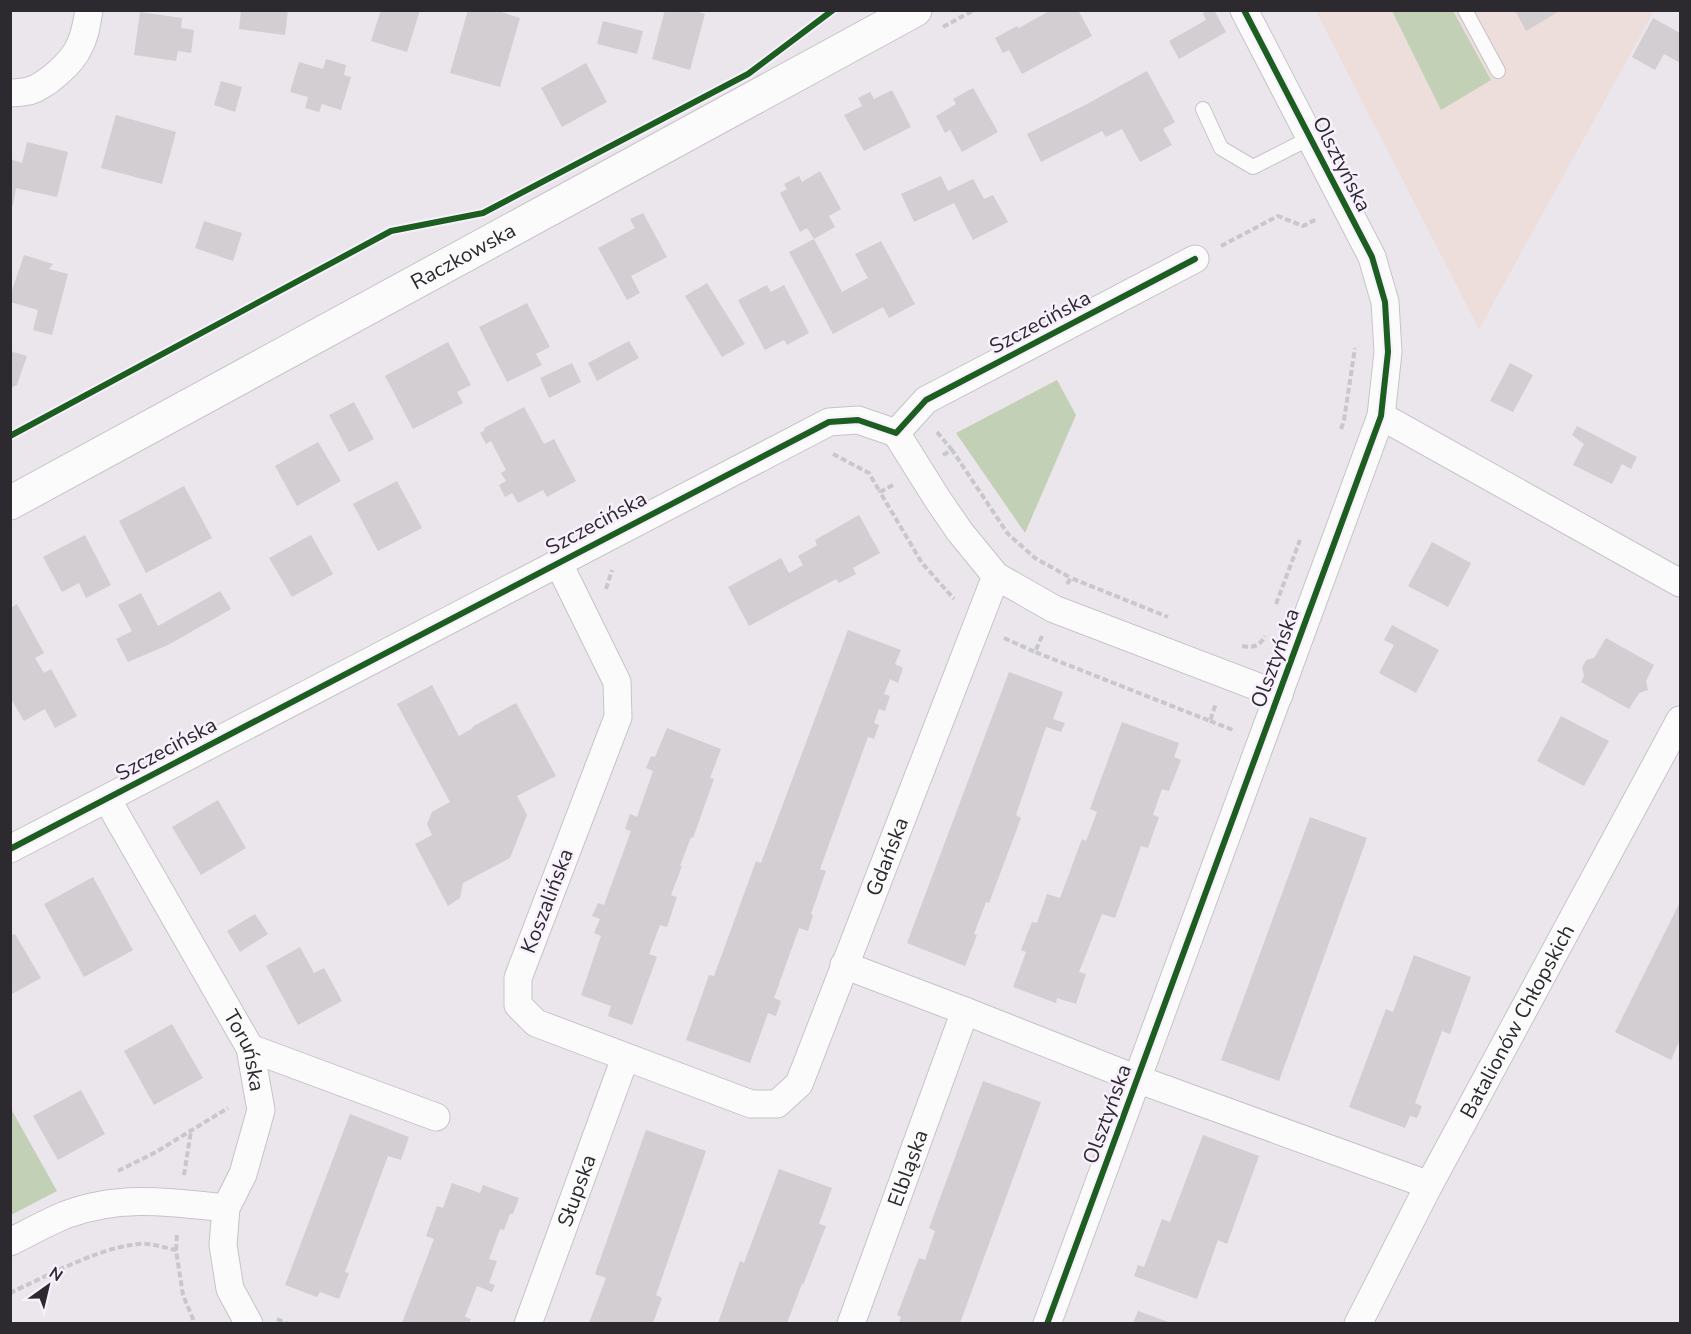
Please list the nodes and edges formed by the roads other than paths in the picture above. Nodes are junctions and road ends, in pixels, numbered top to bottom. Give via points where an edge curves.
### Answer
1 (89, 10) edge
2 (915, 10) edge
3 (1244, 10) edge
4 (1466, 10) edge
5 (1498, 71) dead end
6 (10, 93) edge
7 (1203, 109) dead end
8 (1310, 138) junction
9 (1195, 259) road end
10 (1382, 416) junction
11 (896, 433) junction
12 (10, 503) edge
13 (558, 562) junction
14 (996, 576) junction
15 (1680, 583) edge
16 (1280, 695) junction
17 (1680, 720) edge
18 (106, 799) junction
19 (10, 849) edge
20 (844, 965) junction
21 (965, 1011) junction
22 (250, 1048) junction
23 (625, 1058) junction
24 (1137, 1079) junction
25 (751, 1104) joint
26 (436, 1117) dead end
27 (1429, 1185) junction
28 (226, 1208) junction
29 (10, 1242) edge
30 (249, 1323) edge
31 (528, 1323) edge
32 (851, 1323) edge
33 (1047, 1323) edge
34 (1359, 1323) edge

1 - 6 street via 79,49 65,65 31,90
2 - 12 street, Raczkowska
3 - 8 street, Olsztyńska
4 - 5 lane
7 - 8 lane via 1221,148 1253,167
8 - 10 street, Olsztyńska via 1372,257 1385,302 1388,352
9 - 11 street, Szczecińska via 926,400
10 - 15 street
10 - 16 street, Olsztyńska
11 - 13 street, Szczecińska via 858,420 830,422
11 - 14 street via 960,532
13 - 18 street, Szczecińska
13 - 23 street, Koszalińska via 617,682 618,717 518,978 518,1005 536,1023
14 - 16 street via 1054,609
14 - 20 street, Gdańska
16 - 24 street, Olsztyńska
17 - 27 street, Batalionów Chłopskich
18 - 19 street, Szczecińska
18 - 22 street, Toruńska
20 - 21 street
20 - 25 street, Gdańska via 799,1084 777,1104
21 - 24 street
21 - 32 street, Elbląska
22 - 26 street
22 - 28 street, Toruńska via 261,1110 243,1174
23 - 25 street, Koszalińska
23 - 31 street, Słupska
24 - 27 street
24 - 33 street, Olsztyńska
27 - 34 street, Batalionów Chłopskich
28 - 29 street via 165,1201 113,1202 66,1215
28 - 30 street, Toruńska via 223,1245 230,1289

